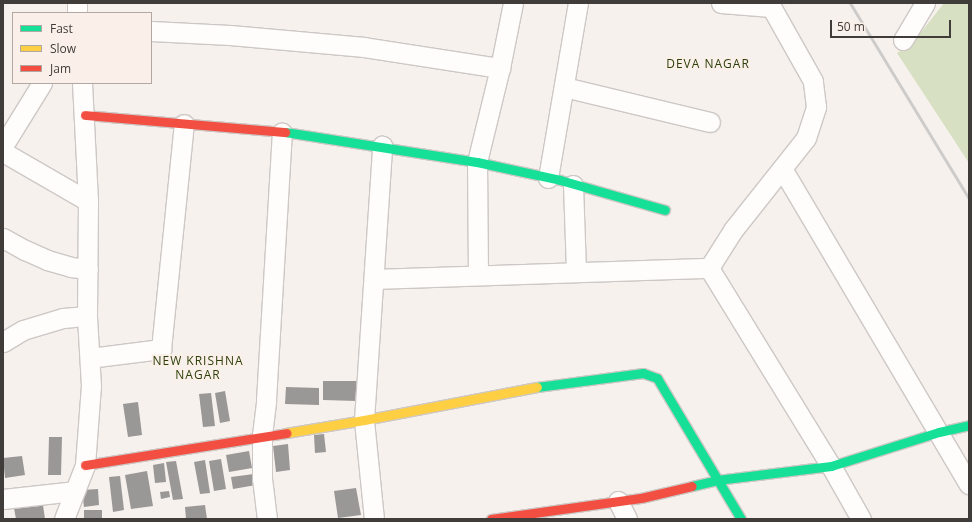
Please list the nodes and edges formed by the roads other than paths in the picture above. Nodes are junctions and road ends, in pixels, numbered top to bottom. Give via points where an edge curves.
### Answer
1 (513, 3) edge
2 (578, 3) edge
3 (721, 3) edge
4 (925, 3) edge
5 (770, 5) edge
6 (152, 31) edge
7 (903, 40) dead end
8 (500, 68) junction
9 (41, 84) edge
10 (82, 84) edge
11 (564, 87) junction
12 (85, 115) junction
13 (710, 122) dead end
14 (184, 124) junction
15 (282, 132) junction
16 (3, 146) edge
17 (382, 146) junction
18 (3, 152) edge
19 (477, 162) junction
20 (783, 170) junction
21 (548, 178) junction
22 (573, 185) junction
23 (88, 201) junction
24 (665, 210) dead end
25 (3, 238) edge
26 (709, 268) junction
27 (88, 269) junction
28 (576, 271) junction
29 (478, 275) junction
30 (374, 279) junction
31 (87, 316) junction
32 (3, 342) edge
33 (90, 358) junction
34 (364, 420) junction
35 (969, 424) edge
36 (939, 432) junction
37 (262, 435) junction
38 (85, 465) junction
39 (831, 466) junction
40 (717, 480) junction
41 (969, 484) edge
42 (74, 491) junction
43 (3, 500) edge
44 (618, 501) junction
45 (520, 516) edge
46 (64, 519) edge
47 (267, 519) edge
48 (374, 519) edge
49 (491, 519) edge
50 (627, 519) edge
51 (741, 519) edge
52 (861, 519) edge

1 - 8 street
2 - 11 street
3 - 5 street
4 - 7 street
5 - 20 street via 813,81 816,107 806,138
6 - 8 street via 364,47
8 - 19 street
9 - 16 street
10 - 12 street
11 - 13 street
11 - 21 street
12 - 14 street
12 - 23 street
14 - 15 street
14 - 33 street via 161,349
15 - 17 street
15 - 37 street
17 - 19 street
17 - 30 street
18 - 23 street
19 - 21 street
19 - 29 street
20 - 26 street via 733,230
20 - 36 street
21 - 22 street
22 - 24 street
22 - 28 street
23 - 27 street
25 - 27 street via 48,260
26 - 28 street
26 - 39 street
27 - 31 street
28 - 29 street
29 - 30 street
30 - 34 street
31 - 32 street via 64,318 23,330
31 - 33 street
33 - 38 street via 91,386
34 - 37 street
34 - 40 street via 527,388 643,373 657,378
34 - 48 street
35 - 36 street
36 - 39 street
36 - 41 street
37 - 38 street
37 - 47 street via 262,478
38 - 42 street
39 - 40 street
39 - 52 street
40 - 44 street via 642,498
40 - 51 street
42 - 43 street
42 - 46 street
44 - 45 street
44 - 50 street
45 - 49 street

